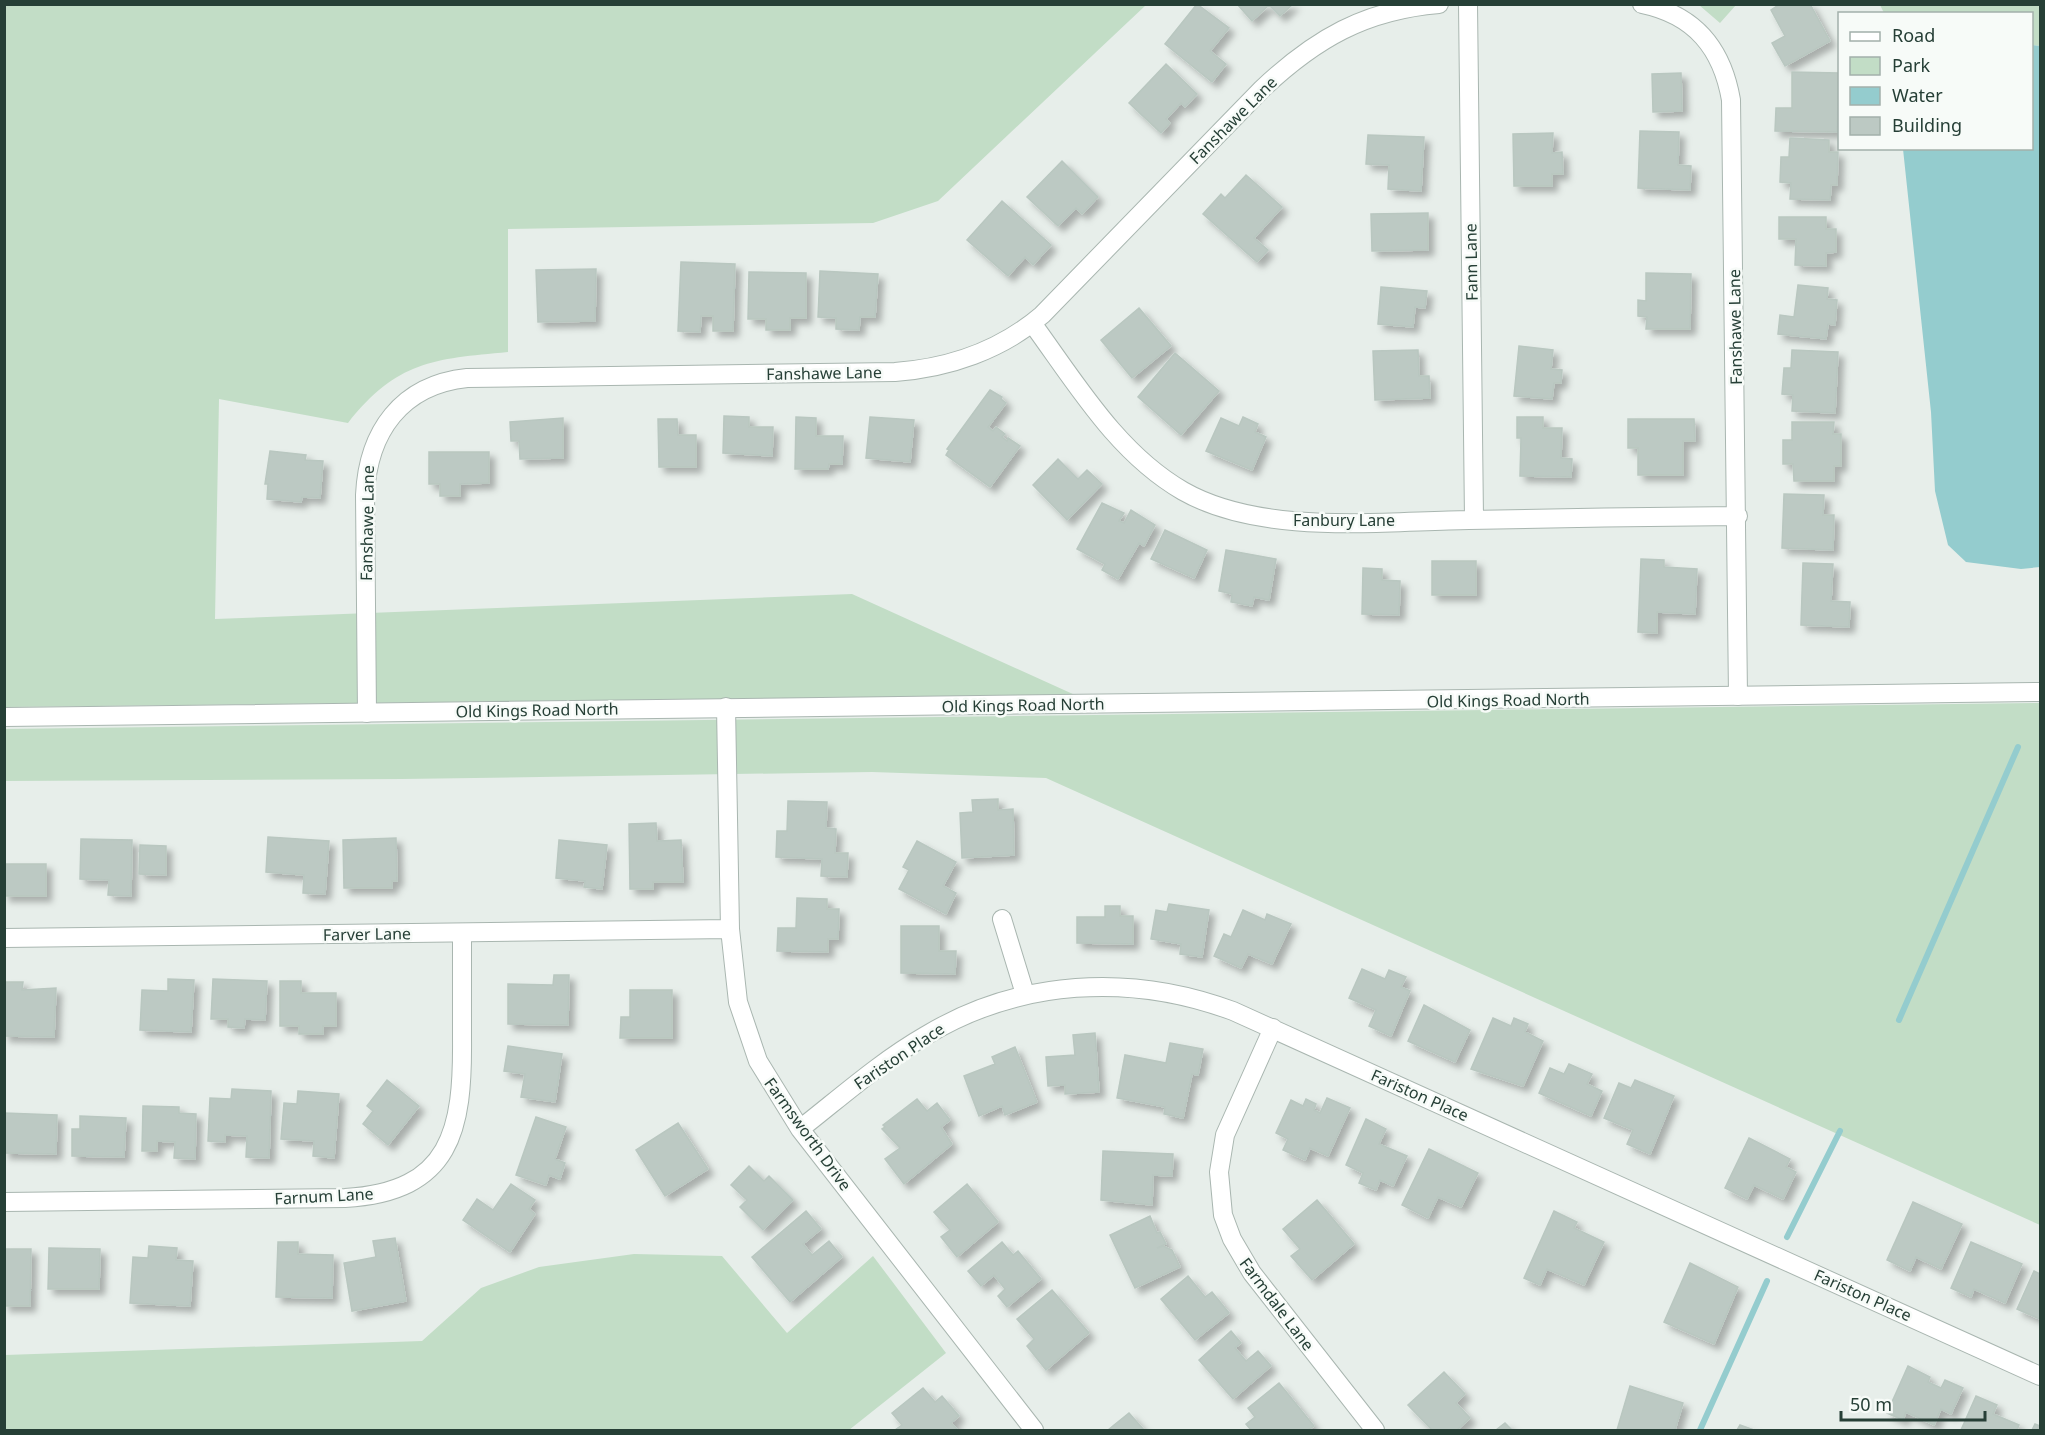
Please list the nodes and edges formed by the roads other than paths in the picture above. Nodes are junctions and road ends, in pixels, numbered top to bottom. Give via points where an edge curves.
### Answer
1 (1439, 4) edge
2 (1468, 4) edge
3 (1642, 4) edge
4 (1032, 323) junction
5 (1738, 516) junction
6 (1474, 519) junction
7 (2040, 692) edge
8 (1738, 696) junction
9 (726, 708) junction
10 (367, 713) junction
11 (4, 717) edge
12 (1002, 919) dead end
13 (730, 929) junction
14 (462, 933) junction
15 (4, 938) edge
16 (1024, 994) junction
17 (1273, 1028) junction
18 (800, 1129) junction
19 (4, 1202) edge
20 (2040, 1376) edge
21 (1034, 1431) edge
22 (1375, 1431) edge

1 - 4 street, Fanshawe Lane via 1374,16 1336,33 1298,57
2 - 6 street, Fann Lane
3 - 5 street, Fanshawe Lane via 1676,16 1705,38 1720,58 1729,85 1733,132
4 - 6 street, Fanbury Lane via 1123,442 1160,476 1197,498 1240,513 1296,521
4 - 10 street, Fanshawe Lane via 978,354 911,371 466,378 421,392 384,425 367,467
5 - 6 street, Fanbury Lane
5 - 8 street, Fanshawe Lane
7 - 8 street, Old Kings Road North
8 - 9 street, Old Kings Road North
9 - 10 street, Old Kings Road North
9 - 13 street, Farmsworth Drive
10 - 11 street, Old Kings Road North
12 - 16 street
13 - 14 street, Farver Lane
13 - 18 street, Farmsworth Drive via 738,1002 750,1043 767,1079
14 - 15 street, Farver Lane
14 - 19 street, Farnum Lane via 459,1113 441,1154 411,1181 386,1192 352,1198
16 - 17 street, Fariston Place via 1099,986 1153,989 1217,1005
16 - 18 street, Fariston Place via 966,1014 925,1035
17 - 20 street, Fariston Place
17 - 22 street, Farmdale Lane via 1223,1141 1219,1172 1223,1215 1252,1274
18 - 21 street, Farmsworth Drive

